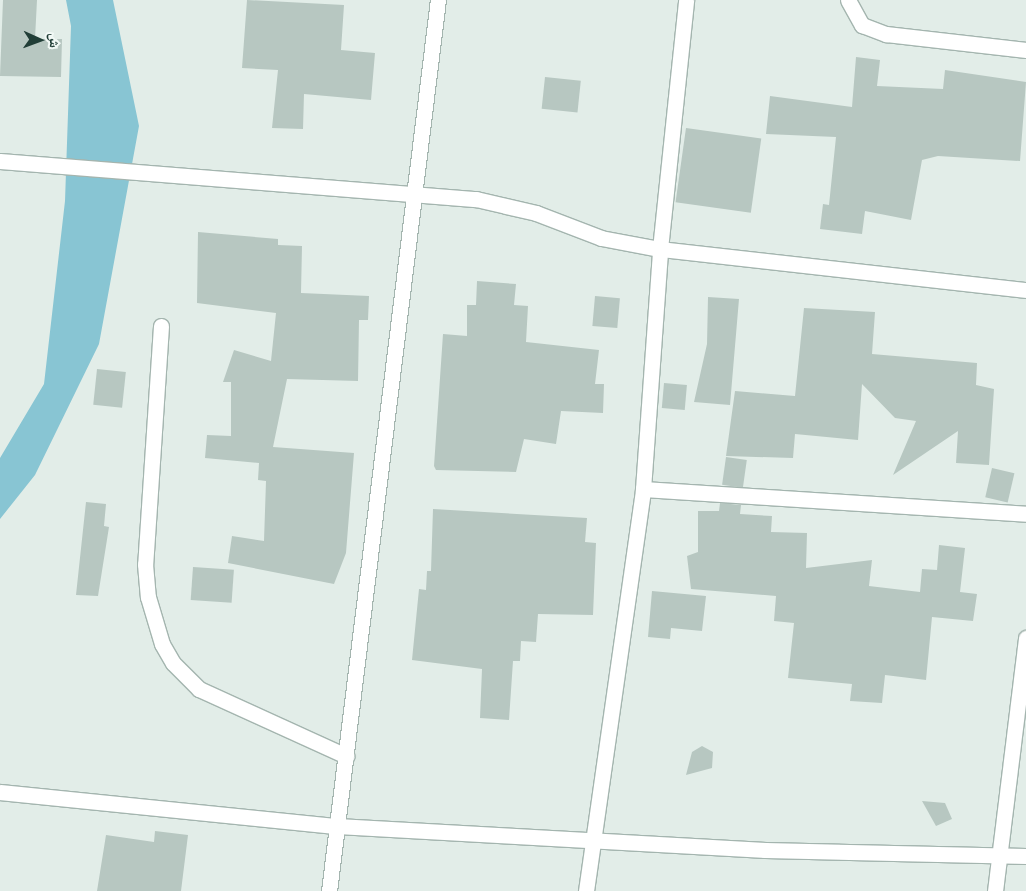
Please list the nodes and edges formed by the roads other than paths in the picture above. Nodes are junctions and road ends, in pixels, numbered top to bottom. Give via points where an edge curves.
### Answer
1 (438, 0) edge
2 (686, 0) edge
3 (848, 0) edge
4 (1026, 50) edge
5 (0, 161) edge
6 (415, 194) junction
7 (660, 249) junction
8 (1026, 290) edge
9 (161, 326) dead end
10 (643, 489) junction
11 (1026, 514) edge
12 (1026, 638) edge
13 (346, 756) junction
14 (0, 792) edge
15 (337, 826) junction
16 (596, 840) junction
17 (1026, 856) edge
18 (1001, 857) junction
19 (329, 891) edge
20 (586, 891) edge
21 (996, 891) edge

1 - 6 street
2 - 7 street
3 - 4 street via 862,25 886,34
5 - 6 street
6 - 7 street via 476,200 536,213 601,238
6 - 13 street
7 - 8 street
7 - 10 street
9 - 13 street via 145,564 148,597 162,644 173,663 198,689
10 - 11 street
10 - 16 street
12 - 18 street
13 - 15 street
14 - 15 street
15 - 16 street
15 - 19 street
16 - 18 street
16 - 20 street
17 - 18 street
18 - 21 street

